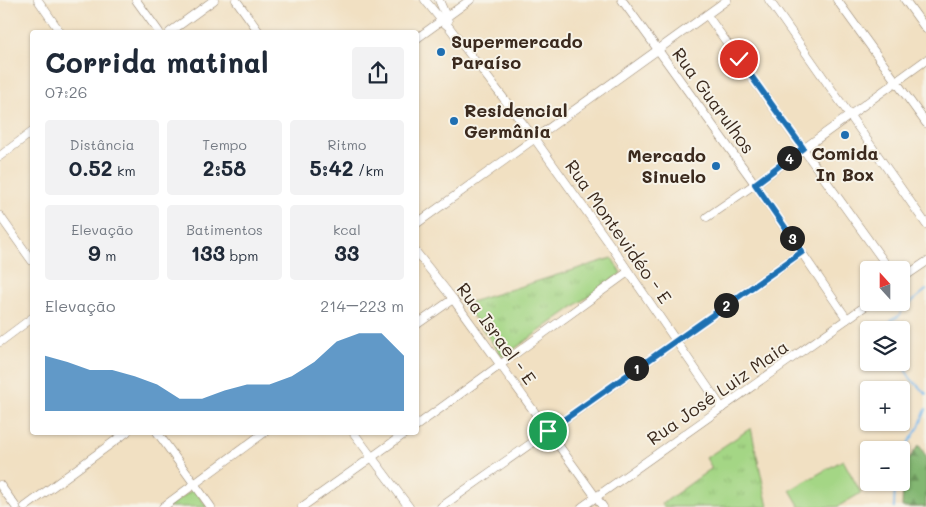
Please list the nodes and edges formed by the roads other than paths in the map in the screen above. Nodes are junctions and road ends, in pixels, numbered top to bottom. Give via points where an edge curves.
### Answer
1 (38, 0) edge
2 (136, 0) edge
3 (214, 0) edge
4 (236, 0) edge
5 (425, 0) edge
6 (439, 0) edge
7 (470, 0) edge
8 (622, 0) edge
9 (727, 0) edge
10 (769, 0) edge
11 (837, 0) edge
12 (905, 0) edge
13 (707, 15) junction
14 (444, 19) junction
15 (926, 29) edge
16 (59, 30) edge
17 (158, 30) edge
18 (173, 30) edge
19 (258, 30) edge
20 (419, 37) edge
21 (657, 51) junction
22 (926, 60) edge
23 (896, 82) junction
24 (850, 115) junction
25 (926, 123) edge
26 (30, 134) edge
27 (534, 138) junction
28 (803, 148) junction
29 (0, 156) edge
30 (755, 184) junction
31 (0, 216) edge
32 (707, 217) dead end
33 (419, 222) edge
34 (926, 224) edge
35 (802, 252) junction
36 (419, 256) edge
37 (30, 258) edge
38 (884, 261) edge
39 (926, 262) edge
40 (628, 272) junction
41 (910, 273) edge
42 (452, 299) junction
43 (860, 309) edge
44 (847, 319) junction
45 (30, 320) edge
46 (419, 323) edge
47 (675, 340) junction
48 (0, 342) edge
49 (501, 365) junction
50 (722, 408) junction
51 (419, 424) edge
52 (548, 431) junction
53 (123, 435) edge
54 (159, 435) edge
55 (262, 435) edge
56 (355, 435) edge
57 (403, 435) edge
58 (372, 457) junction
59 (194, 484) junction
60 (0, 485) edge
61 (596, 497) junction
62 (16, 507) edge
63 (25, 507) edge
64 (163, 507) edge
65 (211, 507) edge
66 (302, 507) edge
67 (408, 507) edge
68 (441, 507) edge
69 (582, 507) edge
70 (603, 507) edge

1 - 16 street
2 - 17 street
3 - 18 street
4 - 19 street
5 - 14 street, Rua Montevidéo - E
6 - 14 street, Rua Montevidéo - E
7 - 14 street
8 - 21 street, Rua Guarulhos
9 - 13 street
10 - 24 street
11 - 23 street
12 - 15 street
13 - 21 street
13 - 28 street
14 - 20 street
14 - 27 street, Rua Montevidéo - E
21 - 27 street
21 - 30 street, Rua Guarulhos
22 - 23 street
23 - 24 street
23 - 25 street
24 - 28 street
24 - 34 street
26 - 29 street
27 - 33 street
27 - 40 street, Rua Montevidéo - E
28 - 30 street
28 - 38 street
30 - 32 street
30 - 35 street, Rua Guarulhos
31 - 37 street
35 - 44 street, Rua Guarulhos
35 - 47 street
36 - 42 street, Rua Israel - E
39 - 41 street
40 - 47 street, Rua Montevidéo - E
40 - 49 street
42 - 46 street
42 - 49 street, Rua Israel - E
43 - 44 street, Rua José Luiz Maia
44 - 50 street, Rua José Luiz Maia
45 - 48 street
47 - 50 street, Rua Montevidéo - E
47 - 52 street
49 - 51 street
49 - 52 street, Rua Israel - E
50 - 61 street, Rua José Luiz Maia
52 - 61 street, Rua Israel - E
52 - 68 street
53 - 63 street
54 - 59 street
55 - 59 street
56 - 58 street
57 - 58 street
58 - 66 street
58 - 67 street
59 - 64 street
59 - 65 street
60 - 62 street
61 - 69 street, Rua José Luiz Maia
61 - 70 street, Rua Israel - E

